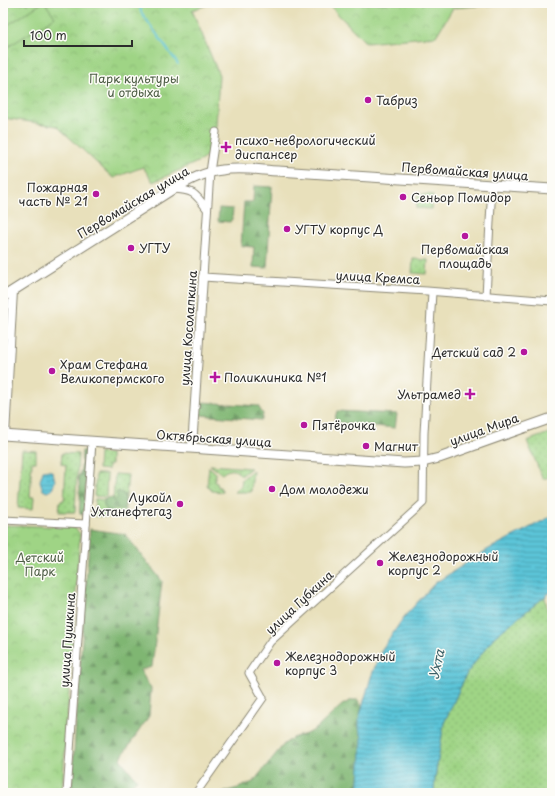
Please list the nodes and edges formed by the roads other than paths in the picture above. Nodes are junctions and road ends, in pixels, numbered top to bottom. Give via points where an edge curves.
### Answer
1 (216, 132) dead end
2 (210, 172) junction
3 (492, 186) junction
4 (552, 189) edge
5 (173, 190) junction
6 (206, 209) junction
7 (203, 277) junction
8 (13, 291) junction
9 (432, 292) junction
10 (486, 296) junction
11 (3, 297) edge
12 (552, 301) edge
13 (552, 418) edge
14 (4, 435) edge
15 (92, 442) junction
16 (192, 448) junction
17 (423, 462) junction
18 (3, 520) edge
19 (86, 524) junction
20 (67, 793) edge
21 (196, 793) edge

1 - 2 street, улица Косолапкина
2 - 3 main road, Первомайская улица via 236,169
2 - 5 main road, Первомайская улица
2 - 6 street, улица Косолапкина
3 - 4 main road, Первомайская улица
3 - 10 street
5 - 6 street via 186,190 196,195
5 - 8 main road, Первомайская улица
6 - 7 street, улица Косолапкина
7 - 9 street, улица Кремса
7 - 16 street, улица Косолапкина
8 - 11 main road, Первомайская улица
8 - 14 street
9 - 10 street, улица Кремса
9 - 17 street
10 - 12 street, улица Кремса
13 - 17 main road, улица Мира
14 - 15 main road, Октябрьская улица
15 - 16 main road, Октябрьская улица
15 - 19 street, улица Пушкина
16 - 17 main road, Октябрьская улица via 404,463
17 - 21 street, улица Губкина via 423,503 270,642 249,673 263,698
18 - 19 street
19 - 20 street, улица Пушкина

